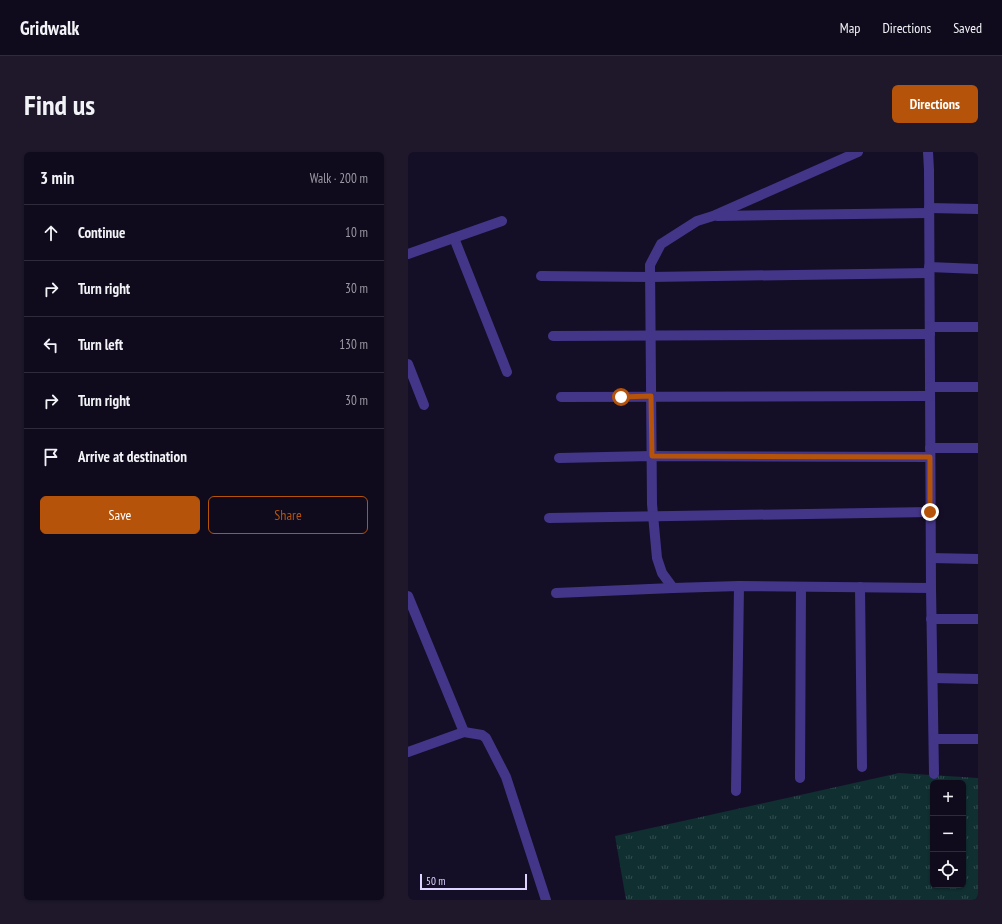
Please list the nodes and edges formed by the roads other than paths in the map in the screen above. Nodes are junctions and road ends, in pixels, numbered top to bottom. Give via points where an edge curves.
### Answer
1 (858, 152) edge
2 (928, 152) edge
3 (978, 209) edge
4 (929, 210) junction
5 (713, 216) junction
6 (502, 221) dead end
7 (454, 238) junction
8 (408, 254) edge
9 (978, 268) edge
10 (929, 270) junction
11 (541, 276) dead end
12 (650, 277) junction
13 (978, 327) edge
14 (930, 330) junction
15 (553, 336) dead end
16 (651, 336) junction
17 (408, 364) edge
18 (507, 372) dead end
19 (978, 387) edge
20 (930, 391) junction
21 (651, 396) junction
22 (561, 397) dead end
23 (424, 405) dead end
24 (978, 448) edge
25 (930, 452) junction
26 (652, 456) junction
27 (560, 458) dead end
28 (930, 512) junction
29 (653, 516) junction
30 (549, 518) dead end
31 (930, 558) junction
32 (978, 559) edge
33 (739, 586) junction
34 (801, 587) junction
35 (860, 587) junction
36 (673, 588) junction
37 (930, 588) junction
38 (556, 593) dead end
39 (408, 598) edge
40 (931, 619) junction
41 (978, 619) edge
42 (932, 678) junction
43 (978, 678) edge
44 (464, 732) junction
45 (934, 739) junction
46 (978, 739) edge
47 (408, 752) edge
48 (862, 767) dead end
49 (934, 774) dead end
50 (800, 778) dead end
51 (736, 791) dead end
52 (546, 900) edge

1 - 5 street
2 - 4 street
3 - 4 street
4 - 5 street
4 - 10 street
5 - 12 street via 698,220 661,244 650,265
6 - 7 street
7 - 8 street
7 - 18 street
9 - 10 street
10 - 12 street
10 - 14 street
11 - 12 street
12 - 16 street
13 - 14 street
14 - 16 street
14 - 20 street
15 - 16 street
16 - 21 street
17 - 23 street
19 - 20 street
20 - 21 street
20 - 25 street
21 - 22 street
21 - 26 street
24 - 25 street
25 - 26 street
25 - 28 street
26 - 27 street
26 - 29 street
28 - 29 street
28 - 31 street
29 - 30 street
29 - 36 street via 657,558 662,574
31 - 32 street
31 - 37 street
33 - 34 street
33 - 36 street
33 - 51 street
34 - 35 street
34 - 50 street
35 - 37 street
35 - 48 street
36 - 38 street
37 - 40 street
39 - 44 street
40 - 41 street
40 - 42 street
42 - 43 street
42 - 45 street
44 - 47 street
44 - 52 street via 486,738 506,777
45 - 46 street
45 - 49 street

